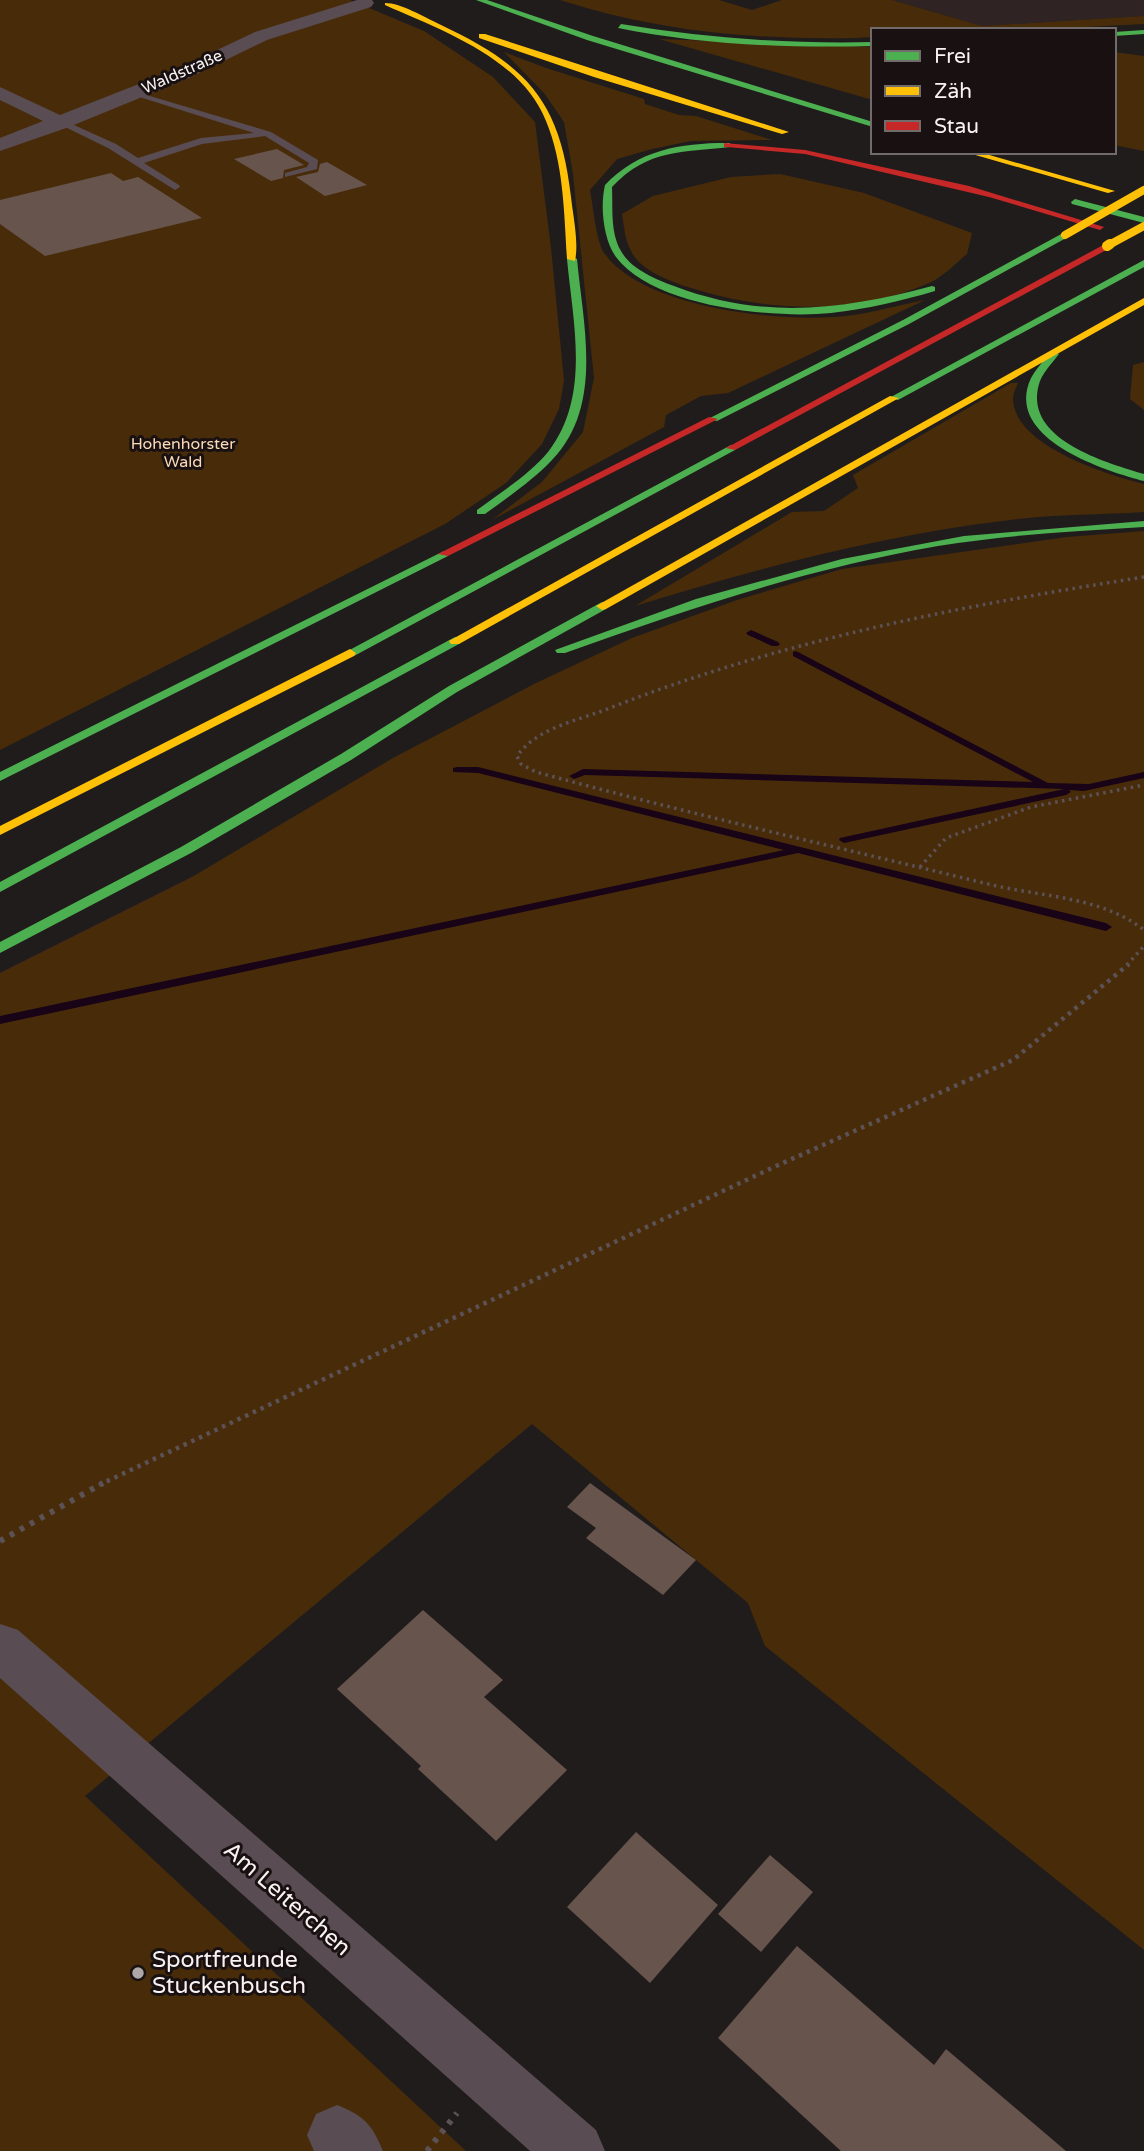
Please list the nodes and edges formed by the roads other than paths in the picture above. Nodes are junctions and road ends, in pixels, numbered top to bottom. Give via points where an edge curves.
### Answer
1 (480, 0) edge
2 (377, 2) edge
3 (477, 18) dead end
4 (602, 22) dead end
5 (1144, 32) edge
6 (1116, 34) edge
7 (590, 38) junction
8 (1116, 43) edge
9 (1144, 43) edge
10 (871, 44) edge
11 (0, 93) edge
12 (136, 93) junction
13 (871, 109) edge
14 (796, 121) dead end
15 (62, 123) junction
16 (871, 124) edge
17 (268, 134) junction
18 (0, 145) edge
19 (976, 154) edge
20 (1035, 154) edge
21 (136, 162) junction
22 (972, 173) dead end
23 (289, 175) dead end
24 (1136, 183) edge
25 (1010, 184) dead end
26 (175, 187) dead end
27 (989, 195) junction
28 (1060, 198) dead end
29 (1144, 200) edge
30 (1144, 220) edge
31 (1144, 226) edge
32 (1144, 240) edge
33 (1026, 256) junction
34 (1144, 263) edge
35 (1144, 301) edge
36 (1058, 350) junction
37 (1144, 478) edge
38 (465, 522) dead end
39 (1144, 524) edge
40 (394, 561) dead end
41 (283, 635) junction
42 (551, 655) dead end
43 (529, 665) dead end
44 (346, 757) junction
45 (0, 777) edge
46 (0, 831) edge
47 (0, 888) edge
48 (0, 948) edge
49 (0, 1646) edge
50 (575, 2151) edge

1 - 7 highway
2 - 12 street, Waldstraße via 261,36
2 - 27 highway
2 - 38 highway via 473,44 502,62 550,120 563,175 580,338 580,403 574,422 530,480
3 - 14 highway
4 - 10 highway via 717,41
5 - 6 highway
7 - 13 highway via 634,43
7 - 16 highway
8 - 9 highway
11 - 15 street
12 - 15 street, Waldstraße
12 - 17 lane
15 - 18 street, Waldstraße
15 - 21 lane
17 - 21 lane via 201,141
17 - 23 lane via 314,162 312,169
19 - 29 highway
20 - 24 highway
21 - 26 lane
22 - 25 highway
24 - 33 highway, bridge via 1065,235
27 - 32 highway
27 - 33 highway via 828,155 741,144 654,154 635,161 608,187 615,250 633,269 665,287 745,309 840,311 901,301
28 - 30 highway
31 - 46 highway, bridge via 345,656
33 - 41 highway via 906,322
34 - 47 highway
35 - 36 highway
36 - 37 highway via 1037,371 1029,394 1033,417 1062,444 1103,466
36 - 44 highway via 453,689
39 - 42 highway via 998,535 855,559 700,600
40 - 41 highway via 324,599
41 - 45 highway
43 - 44 highway via 406,731
44 - 48 highway via 186,850
49 - 50 street, Am Leiterchen

